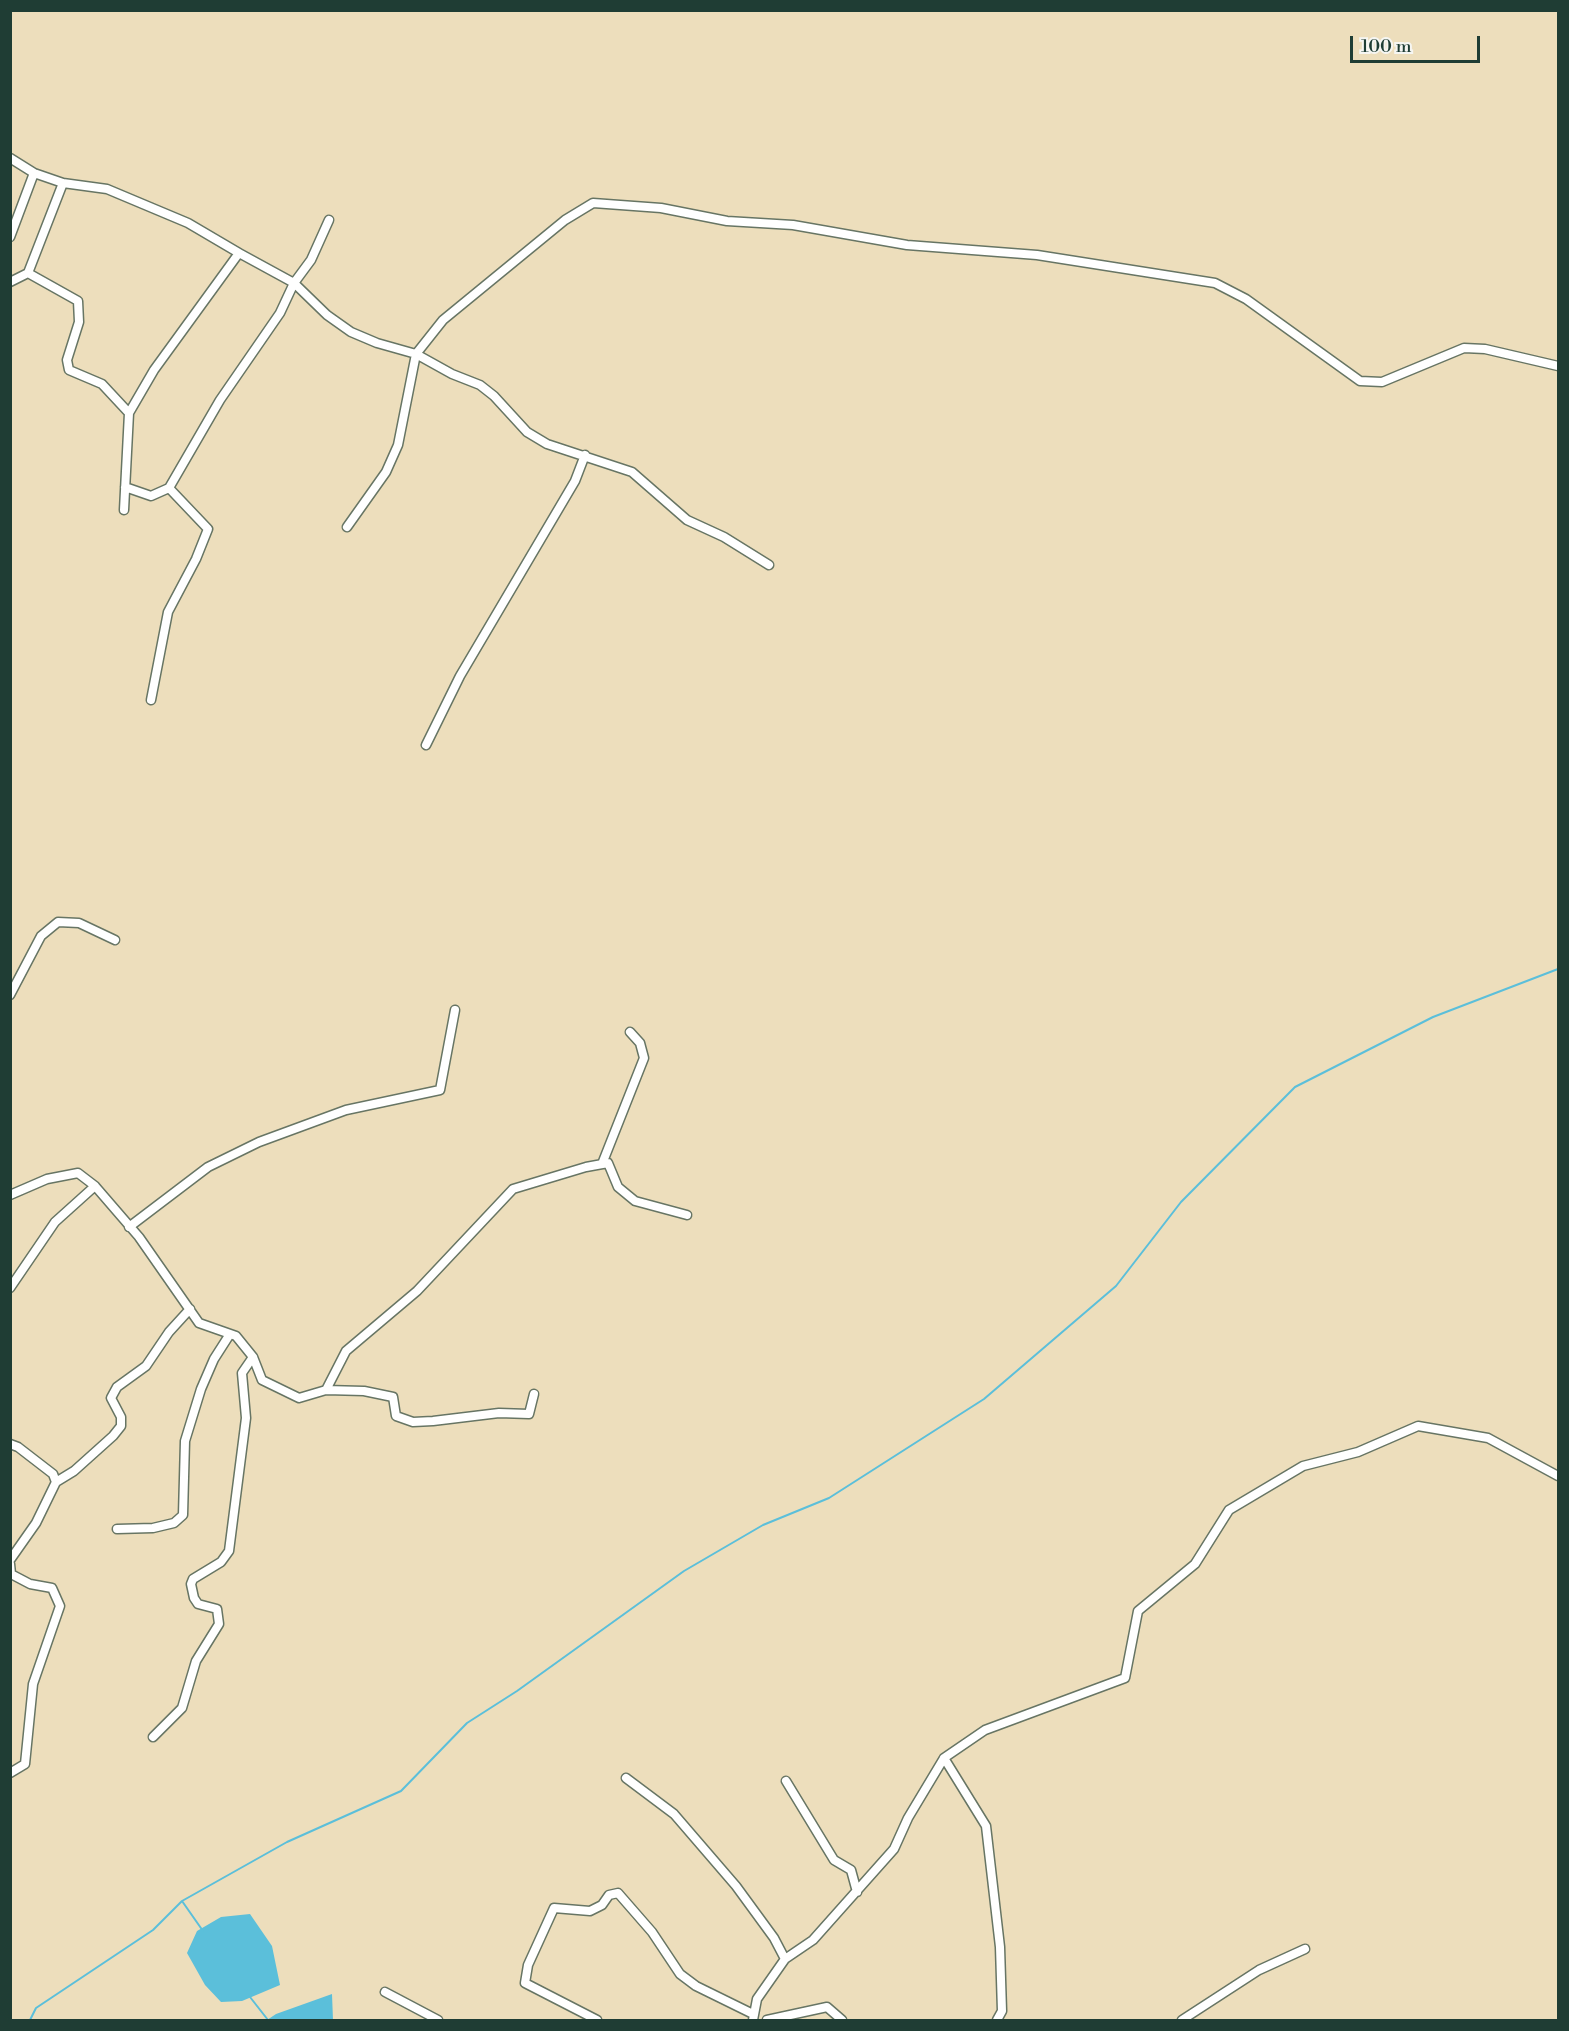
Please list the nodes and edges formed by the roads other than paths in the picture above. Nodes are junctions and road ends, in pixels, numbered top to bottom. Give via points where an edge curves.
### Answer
1 (10, 158) edge
2 (34, 173) junction
3 (63, 183) junction
4 (329, 220) dead end
5 (10, 237) edge
6 (238, 253) junction
7 (28, 273) junction
8 (10, 282) edge
9 (294, 283) junction
10 (416, 354) junction
11 (1558, 366) edge
12 (129, 413) junction
13 (585, 454) junction
14 (125, 487) junction
15 (169, 488) junction
16 (124, 510) dead end
17 (347, 527) dead end
18 (769, 565) dead end
19 (151, 700) dead end
20 (426, 745) dead end
21 (115, 940) dead end
22 (10, 995) edge
23 (455, 1010) dead end
24 (630, 1032) dead end
25 (602, 1164) junction
26 (95, 1186) junction
27 (10, 1195) edge
28 (687, 1215) dead end
29 (129, 1227) junction
30 (10, 1288) edge
31 (190, 1309) junction
32 (230, 1334) junction
33 (253, 1357) junction
34 (326, 1390) junction
35 (534, 1394) dead end
36 (10, 1444) edge
37 (1558, 1476) edge
38 (56, 1482) junction
39 (117, 1529) dead end
40 (10, 1562) edge
41 (153, 1737) dead end
42 (944, 1758) junction
43 (10, 1773) edge
44 (626, 1778) dead end
45 (786, 1781) dead end
46 (857, 1893) junction
47 (1305, 1949) dead end
48 (785, 1959) junction
49 (385, 1992) dead end
50 (753, 2017) edge
51 (438, 2020) edge
52 (597, 2020) edge
53 (767, 2020) edge
54 (842, 2020) edge
55 (998, 2020) edge
56 (1182, 2020) edge

1 - 2 street
2 - 3 street
2 - 5 street
3 - 6 street via 107,189 188,223
3 - 7 street
4 - 9 street via 311,260
6 - 9 street
6 - 12 street via 154,370
7 - 8 street
7 - 12 street via 78,301 79,322 67,360 69,370 102,384
9 - 10 street via 351,332 377,344
9 - 15 street via 280,313 220,400
10 - 11 street via 443,320 565,220 582,208 603,202 727,221 793,225 907,245 1037,255 1215,283 1246,299 1360,381 1382,382 1464,348
10 - 13 street via 480,385 527,432 547,444
10 - 17 street via 398,446 386,472
12 - 14 street
13 - 18 street via 632,472 687,520 732,541
13 - 20 street via 575,481 460,676
14 - 15 street via 151,496
14 - 16 street
15 - 19 street via 208,529 168,612
21 - 22 street via 79,923 58,922 41,936
23 - 29 street via 440,1090 346,1110 259,1142 208,1167
24 - 25 street via 640,1043 644,1058
25 - 28 street via 608,1163 618,1187 635,1201
25 - 34 street via 513,1189 417,1291 346,1351
26 - 27 street via 78,1173 47,1179
26 - 29 street
26 - 30 street via 55,1222
29 - 31 street
31 - 32 street via 199,1323
31 - 38 street via 146,1366 117,1387 111,1398 122,1416 121,1426 74,1471
32 - 33 street
32 - 39 street via 201,1389 185,1441 183,1515 174,1523 153,1528
33 - 34 street via 262,1380 282,1391 299,1398
33 - 41 street via 242,1373 246,1418 229,1551 221,1562 191,1584 198,1604 217,1609 219,1624 196,1661 183,1708
34 - 35 street via 393,1397 396,1416 413,1422 499,1413 529,1414
36 - 38 street via 53,1474
37 - 42 street via 1488,1438 1418,1426 1358,1452 1303,1466 1229,1510 1195,1564 1138,1611 1125,1678 985,1730
38 - 40 street via 36,1523
40 - 43 street via 11,1574 30,1584 52,1588 60,1606 33,1684 25,1764
42 - 46 street via 894,1849
42 - 55 street via 986,1826 1000,1947 1002,2011
44 - 48 street via 674,1814 736,1886
45 - 46 street via 834,1860 852,1870
46 - 48 street via 813,1940
47 - 56 street via 1259,1970
48 - 50 street via 757,1999
49 - 51 street
50 - 52 street via 680,1974 652,1932 618,1893 609,1895 602,1905 590,1911 554,1908 528,1965 525,1983
53 - 54 street via 827,2007

